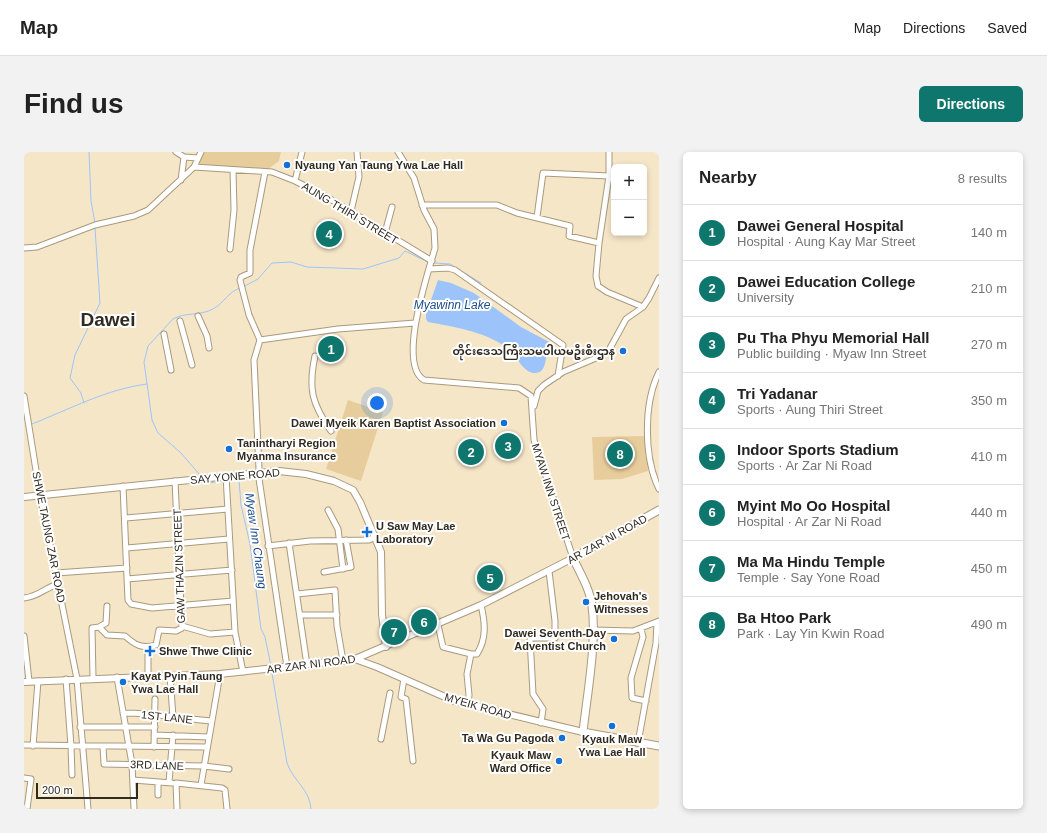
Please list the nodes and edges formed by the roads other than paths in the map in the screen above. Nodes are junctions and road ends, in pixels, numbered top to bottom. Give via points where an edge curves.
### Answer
1 (176, 152) edge
2 (201, 152) edge
3 (302, 152) edge
4 (356, 152) edge
5 (398, 152) edge
6 (609, 152) edge
7 (184, 157) junction
8 (198, 158) junction
9 (194, 167) junction
10 (233, 170) junction
11 (265, 172) junction
12 (608, 176) junction
13 (181, 180) junction
14 (295, 180) junction
15 (422, 205) junction
16 (392, 207) dead end
17 (351, 211) junction
18 (537, 217) junction
19 (385, 233) junction
20 (599, 243) junction
21 (24, 248) edge
22 (230, 249) dead end
23 (432, 261) junction
24 (429, 269) junction
25 (659, 278) edge
26 (643, 307) junction
27 (198, 316) dead end
28 (180, 321) dead end
29 (415, 323) junction
30 (164, 334) dead end
31 (260, 340) junction
32 (210, 348) dead end
33 (315, 356) dead end
34 (192, 365) dead end
35 (171, 370) dead end
36 (659, 372) edge
37 (558, 376) junction
38 (659, 380) edge
39 (24, 396) edge
40 (533, 409) junction
41 (331, 431) dead end
42 (258, 472) junction
43 (226, 476) junction
44 (659, 479) edge
45 (175, 481) junction
46 (124, 486) junction
47 (659, 490) edge
48 (40, 495) junction
49 (24, 497) edge
50 (228, 509) junction
51 (328, 510) dead end
52 (659, 510) edge
53 (177, 513) junction
54 (126, 518) junction
55 (375, 537) junction
56 (229, 539) junction
57 (343, 540) junction
58 (290, 543) junction
59 (178, 544) junction
60 (268, 546) junction
61 (127, 548) junction
62 (574, 558) junction
63 (127, 568) junction
64 (232, 570) junction
65 (550, 571) junction
66 (324, 572) dead end
67 (56, 573) junction
68 (179, 575) junction
69 (127, 579) junction
70 (58, 584) junction
71 (296, 594) junction
72 (24, 598) edge
73 (233, 601) junction
74 (181, 605) junction
75 (481, 605) junction
76 (107, 606) dead end
77 (300, 615) junction
78 (337, 615) junction
79 (658, 622) edge
80 (438, 625) junction
81 (182, 626) junction
82 (99, 627) junction
83 (641, 629) junction
84 (592, 630) junction
85 (235, 632) junction
86 (24, 636) edge
87 (148, 647) junction
88 (386, 647) junction
89 (370, 653) junction
90 (471, 654) junction
91 (355, 659) junction
92 (343, 661) junction
93 (307, 665) junction
94 (373, 666) junction
95 (287, 667) junction
96 (243, 672) junction
97 (220, 674) junction
98 (148, 676) junction
99 (170, 676) junction
100 (117, 677) junction
101 (93, 678) junction
102 (77, 679) junction
103 (66, 680) junction
104 (404, 680) junction
105 (38, 681) junction
106 (27, 682) edge
107 (390, 693) dead end
108 (156, 699) dead end
109 (646, 701) junction
110 (468, 704) junction
111 (123, 713) junction
112 (156, 714) junction
113 (173, 718) junction
114 (211, 721) junction
115 (542, 723) junction
116 (155, 726) junction
117 (80, 727) junction
118 (125, 727) junction
119 (583, 732) junction
120 (154, 735) junction
121 (173, 735) junction
122 (209, 737) junction
123 (381, 739) dead end
124 (638, 743) junction
125 (24, 745) edge
126 (83, 745) junction
127 (33, 746) junction
128 (71, 746) junction
129 (102, 746) junction
130 (128, 746) junction
131 (659, 746) edge
132 (154, 747) junction
133 (171, 747) junction
134 (207, 747) junction
135 (413, 761) dead end
136 (132, 764) junction
137 (170, 766) junction
138 (204, 766) junction
139 (229, 769) dead end
140 (72, 775) dead end
141 (24, 778) edge
142 (133, 780) junction
143 (158, 782) junction
144 (169, 782) junction
145 (176, 783) junction
146 (201, 785) junction
147 (26, 794) edge
148 (158, 795) dead end
149 (27, 809) edge
150 (88, 809) edge
151 (134, 809) edge
152 (177, 809) edge
153 (227, 809) edge

1 - 7 street
2 - 8 street
3 - 14 street
4 - 17 street via 359,177
5 - 15 street, MYAW INN STREET via 414,178
6 - 12 street
7 - 8 street
7 - 13 street
8 - 9 street
9 - 10 street, AUNG THIRI STREET
9 - 13 street
10 - 11 street, AUNG THIRI STREET
10 - 22 street via 234,210
11 - 14 street, AUNG THIRI STREET
11 - 31 street via 250,250 250,273 240,280 249,315
12 - 18 street via 543,173
12 - 20 street
13 - 21 street via 142,213 95,225 37,247
14 - 17 street, AUNG THIRI STREET
15 - 18 street via 497,205
15 - 23 street, MYAW INN STREET via 436,238
16 - 19 street
17 - 19 street, AUNG THIRI STREET
18 - 20 street via 570,226 569,236
19 - 23 street, AUNG THIRI STREET
20 - 26 street via 596,276 598,286
23 - 24 street, MYAW INN STREET
24 - 29 street, MYAW INN STREET
24 - 37 street via 455,270 563,345
25 - 26 street
26 - 37 street via 626,319 609,350
27 - 32 street
28 - 34 street
29 - 31 street
29 - 40 street, MYAW INN STREET via 414,364 419,377 429,381 519,388 531,396
30 - 35 street
31 - 42 street via 254,360
33 - 41 street via 312,369 314,400 316,409
36 - 47 street via 652,387 648,441 650,464
37 - 40 street via 538,391
38 - 44 street via 654,396 651,456 654,471
39 - 48 street, SHWE TAUNG ZAR ROAD
40 - 62 street, MYAW INN STREET via 534,440
42 - 43 main road, SAY YONE ROAD
42 - 55 main road, SAY YONE ROAD via 294,471 334,481 353,490
42 - 60 street
43 - 45 main road, SAY YONE ROAD
43 - 50 street
45 - 46 main road, SAY YONE ROAD
45 - 53 street, GAW THAZIN STREET
46 - 48 main road, SAY YONE ROAD
46 - 54 street
48 - 49 main road, SAY YONE ROAD
48 - 67 street, SHWE TAUNG ZAR ROAD
50 - 53 street
50 - 56 street
51 - 57 street
52 - 62 highway, AR ZAR NI ROAD
53 - 54 street
53 - 59 street, GAW THAZIN STREET
54 - 61 street
55 - 57 street via 369,540
55 - 88 main road, SAY YONE ROAD via 382,561 382,614
56 - 59 street
56 - 64 street
57 - 58 street
57 - 66 street via 351,567
58 - 60 street
58 - 71 street
59 - 61 street
59 - 68 street, GAW THAZIN STREET
60 - 95 street
61 - 63 street
62 - 65 main road, AR ZAR NI ROAD
62 - 84 highway via 589,592
63 - 67 street
63 - 69 street
64 - 68 street
64 - 73 street
65 - 75 main road, AR ZAR NI ROAD
65 - 115 street via 555,638 530,638 533,694 543,709
67 - 70 street, SHWE TAUNG ZAR ROAD
68 - 69 street
68 - 74 street, GAW THAZIN STREET
69 - 74 street via 128,600 131,604 152,608
70 - 72 street via 47,587 37,596
70 - 102 street, SHWE TAUNG ZAR ROAD
71 - 77 street
71 - 78 street via 335,590
73 - 74 street
73 - 85 street
74 - 81 street, GAW THAZIN STREET
75 - 80 main road, AR ZAR NI ROAD
75 - 90 street via 485,623 484,637 477,654
76 - 82 street via 105,626
77 - 78 street
77 - 93 street
78 - 92 street
79 - 83 street
79 - 109 street
80 - 88 main road, AR ZAR NI ROAD
80 - 90 street via 443,647
81 - 85 street via 210,634
81 - 87 street, GAW THAZIN STREET via 176,631 159,630 156,645
82 - 87 street via 107,635 125,636 133,644
82 - 101 street via 91,630
83 - 84 street
83 - 109 street via 643,637 631,678 632,698
84 - 119 highway
85 - 96 street
86 - 106 street
87 - 98 street
88 - 89 main road, AR ZAR NI ROAD
89 - 91 main road, AR ZAR NI ROAD
89 - 94 main road
90 - 110 street via 467,674
91 - 92 main road, AR ZAR NI ROAD
91 - 94 main road, MYEIK ROAD
92 - 93 main road, AR ZAR NI ROAD
93 - 95 main road, AR ZAR NI ROAD
94 - 104 main road, MYEIK ROAD
95 - 96 main road, AR ZAR NI ROAD
96 - 97 main road, AR ZAR NI ROAD
97 - 99 main road, AR ZAR NI ROAD
97 - 114 street
98 - 99 main road, AR ZAR NI ROAD
98 - 100 main road, AR ZAR NI ROAD
99 - 113 street
100 - 101 main road, AR ZAR NI ROAD
100 - 111 street
101 - 102 main road, AR ZAR NI ROAD
102 - 103 main road, AR ZAR NI ROAD
102 - 117 street, SHWE TAUNG ZAR ROAD
103 - 105 main road, AR ZAR NI ROAD
103 - 128 street
104 - 110 main road, MYEIK ROAD
104 - 135 street via 401,697 406,699
105 - 106 main road, AR ZAR NI ROAD
105 - 127 street
107 - 123 street
108 - 112 street
109 - 124 street
110 - 115 main road, MYEIK ROAD
111 - 112 street, 1ST LANE
111 - 118 street
112 - 113 street, 1ST LANE
112 - 116 street
113 - 114 street, 1ST LANE
114 - 122 street
115 - 119 main road, MYEIK ROAD
116 - 118 street
116 - 120 street
117 - 118 street
117 - 126 street, SHWE TAUNG ZAR ROAD
118 - 130 street
119 - 124 highway
120 - 121 street
120 - 132 street
121 - 122 street
121 - 133 street
122 - 134 street
124 - 131 highway
125 - 127 street
126 - 128 street
126 - 129 street
126 - 150 street, SHWE TAUNG ZAR ROAD
127 - 128 street
128 - 140 street
129 - 130 street
129 - 136 street, 3RD LANE via 103,764
130 - 132 street
130 - 136 street
132 - 133 street
133 - 134 street
133 - 137 street
134 - 138 street
136 - 137 street, 3RD LANE
136 - 142 street
137 - 138 street, 3RD LANE
137 - 144 street
138 - 139 street, 3RD LANE
138 - 146 street
141 - 147 street via 31,779
142 - 143 street
142 - 151 street
143 - 144 street
143 - 148 street
144 - 145 street
145 - 146 street
145 - 152 street
146 - 153 street via 225,790
147 - 149 street

